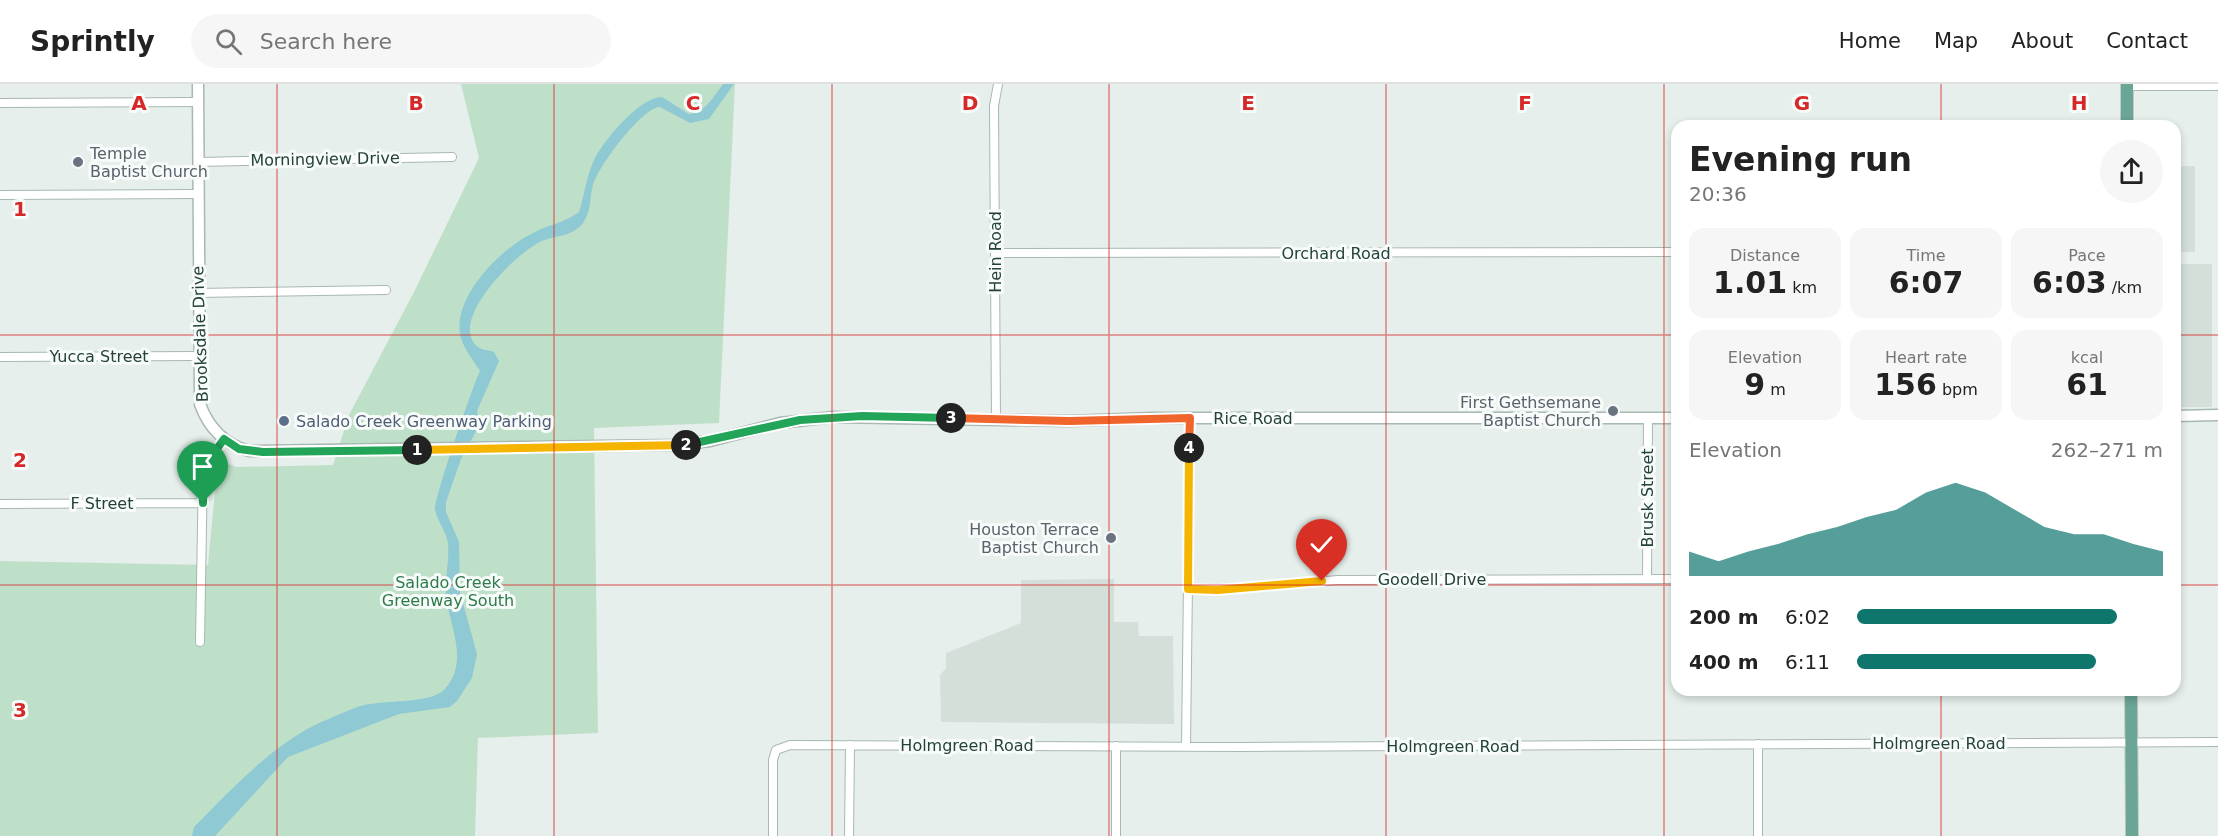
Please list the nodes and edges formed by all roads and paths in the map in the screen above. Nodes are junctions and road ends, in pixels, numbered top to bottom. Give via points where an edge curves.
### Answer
1 (198, 84) edge
2 (998, 84) edge
3 (2127, 85) edge
4 (2218, 86) edge
5 (198, 102) junction
6 (0, 103) edge
7 (2127, 120) edge
8 (452, 157) dead end
9 (198, 162) junction
10 (198, 194) junction
11 (0, 195) edge
12 (1671, 252) edge
13 (995, 253) junction
14 (386, 290) dead end
15 (198, 292) junction
16 (198, 356) junction
17 (0, 357) edge
18 (2181, 416) edge
19 (2218, 416) edge
20 (1190, 418) junction
21 (1648, 418) junction
22 (1671, 418) edge
23 (996, 420) junction
24 (224, 439) junction
25 (203, 503) junction
26 (0, 504) edge
27 (1647, 578) junction
28 (1671, 579) edge
29 (1188, 589) junction
30 (200, 642) dead end
31 (2131, 696) edge
32 (2218, 742) edge
33 (2131, 743) junction
34 (1758, 744) junction
35 (850, 745) junction
36 (1116, 746) junction
37 (1186, 746) junction
38 (773, 836) edge
39 (849, 836) edge
40 (1116, 836) edge
41 (1758, 836) edge
42 (2132, 836) edge

1 - 5 street, Brooksdale Drive
2 - 13 street, Hein Road via 994,106
3 - 4 street
3 - 7 main road
5 - 6 street
5 - 9 street, Brooksdale Drive
8 - 9 street, Morningview Drive
9 - 10 street, Brooksdale Drive
10 - 11 street
10 - 15 street, Brooksdale Drive
12 - 13 street, Orchard Road
13 - 23 street, Hein Road
14 - 15 street
15 - 16 street, Brooksdale Drive
16 - 17 street, Yucca Street
16 - 24 street, Brooksdale Drive via 200,404 205,418
18 - 19 street
20 - 21 street, Rice Road
20 - 23 street, Rice Road
20 - 29 street
21 - 22 street, Rice Road
21 - 27 street, Brusk Street
23 - 24 street, Rice Road via 833,417 780,423 694,444 249,452
24 - 25 street via 203,468
25 - 26 street, F Street
25 - 30 street
27 - 28 street, Goodell Drive
27 - 29 street, Goodell Drive via 1338,580
29 - 37 street
31 - 33 main road
32 - 33 street, Holmgreen Road
33 - 34 street, Holmgreen Road
33 - 42 main road
34 - 37 street, Holmgreen Road
34 - 41 street
35 - 36 street, Holmgreen Road
35 - 38 street, Holmgreen Road via 790,745 776,750 772,769
35 - 39 street
36 - 37 street, Holmgreen Road
36 - 40 street

